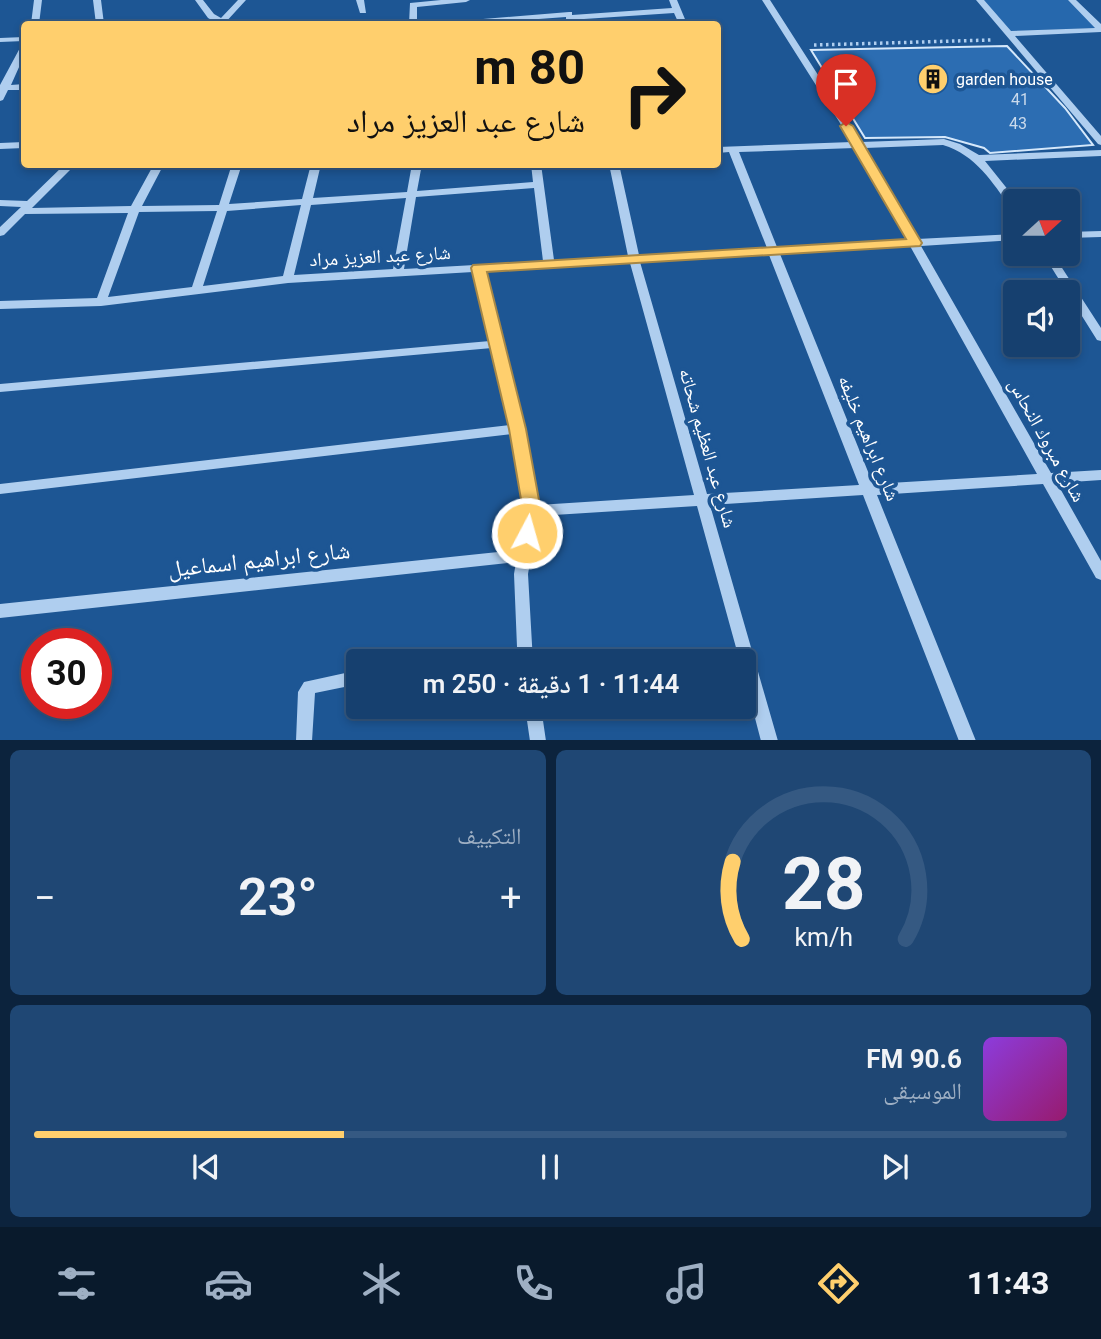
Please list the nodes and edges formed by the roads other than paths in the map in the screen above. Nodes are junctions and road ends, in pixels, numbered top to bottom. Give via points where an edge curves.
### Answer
1 (38, 0) edge
2 (97, 0) edge
3 (199, 0) edge
4 (243, 0) edge
5 (360, 0) edge
6 (466, 0) edge
7 (569, 0) edge
8 (673, 0) edge
9 (766, 0) edge
10 (980, 0) edge
11 (1072, 0) edge
12 (677, 10) junction
13 (363, 11) dead end
14 (650, 12) junction
15 (619, 14) junction
16 (569, 19) edge
17 (35, 21) edge
18 (100, 21) edge
19 (218, 21) edge
20 (223, 21) edge
21 (413, 21) edge
22 (520, 21) edge
23 (621, 21) edge
24 (653, 21) edge
25 (682, 21) edge
26 (1101, 29) edge
27 (1011, 37) junction
28 (21, 39) edge
29 (0, 40) edge
30 (21, 53) edge
31 (21, 87) edge
32 (2, 88) edge
33 (0, 98) edge
34 (1101, 142) edge
35 (21, 145) edge
36 (0, 146) edge
37 (859, 146) junction
38 (721, 150) edge
39 (733, 150) junction
40 (1101, 153) edge
41 (980, 158) junction
42 (67, 168) edge
43 (157, 168) edge
44 (236, 168) edge
45 (315, 168) edge
46 (416, 168) edge
47 (536, 168) edge
48 (615, 168) edge
49 (538, 185) junction
50 (1003, 190) edge
51 (412, 194) junction
52 (307, 202) junction
53 (0, 203) edge
54 (26, 208) junction
55 (223, 208) junction
56 (134, 211) junction
57 (0, 233) edge
58 (1080, 234) edge
59 (1101, 234) edge
60 (1003, 238) edge
61 (915, 243) junction
62 (773, 251) junction
63 (634, 259) junction
64 (549, 264) junction
65 (1056, 266) edge
66 (478, 268) junction
67 (398, 273) junction
68 (288, 279) junction
69 (196, 291) junction
70 (101, 302) junction
71 (0, 304) edge
72 (1101, 337) edge
73 (497, 344) junction
74 (0, 388) edge
75 (518, 429) junction
76 (1101, 475) edge
77 (1049, 479) junction
78 (0, 489) edge
79 (869, 491) junction
80 (704, 501) junction
81 (532, 511) junction
82 (523, 555) junction
83 (1101, 574) edge
84 (0, 611) edge
85 (524, 649) edge
86 (346, 680) edge
87 (535, 719) edge
88 (304, 740) edge
89 (538, 740) edge
90 (770, 740) edge
91 (968, 740) edge

1 - 17 street
2 - 18 street
3 - 19 street
4 - 20 street
5 - 13 street
6 - 21 street via 416,4 411,8
7 - 16 street
8 - 12 street
9 - 37 street, شارع مبروك النحاس
10 - 27 street
11 - 26 street
12 - 14 street
12 - 25 street
14 - 15 street
14 - 24 street
15 - 16 street
15 - 23 street
16 - 22 street
26 - 27 street
27 - 34 street
28 - 29 street
30 - 32 street
31 - 32 street
32 - 33 street
35 - 36 street
37 - 39 street
37 - 41 street via 944,142
37 - 61 street, شارع مبروك النحاس
38 - 39 street
39 - 62 street, شارع ابراهيم خليفه
40 - 41 street
41 - 50 street
42 - 54 street
43 - 56 street
44 - 55 street
45 - 52 street
46 - 51 street
47 - 49 street
48 - 63 street, شارع عبد العظيم شحاته
49 - 51 street
49 - 64 street
51 - 52 street
51 - 67 street
52 - 55 street
52 - 68 street
53 - 54 street
54 - 56 street
54 - 57 street
55 - 56 street
55 - 69 street
56 - 70 street
58 - 59 street
60 - 61 street, شارع عبد العزيز مراد
61 - 62 street, شارع عبد العزيز مراد
61 - 77 street, شارع مبروك النحاس
62 - 63 street, شارع عبد العزيز مراد
62 - 79 street, شارع ابراهيم خليفه
63 - 64 street, شارع عبد العزيز مراد
63 - 80 street, شارع عبد العظيم شحاته
64 - 66 street, شارع عبد العزيز مراد
65 - 72 street
66 - 67 street, شارع عبد العزيز مراد
66 - 73 street
67 - 68 street, شارع عبد العزيز مراد
68 - 69 street, شارع عبد العزيز مراد
69 - 70 street, شارع عبد العزيز مراد
70 - 71 street, شارع عبد العزيز مراد
73 - 74 street
73 - 75 street
75 - 78 street
75 - 81 street
76 - 77 street
77 - 79 street
77 - 83 street, شارع مبروك النحاس
79 - 80 street
79 - 91 street, شارع ابراهيم خليفه
80 - 81 street
80 - 90 street, شارع عبد العظيم شحاته
81 - 82 street
82 - 84 street, شارع ابراهيم اسماعيل
82 - 85 street
86 - 88 street via 310,687 306,692
87 - 89 street

